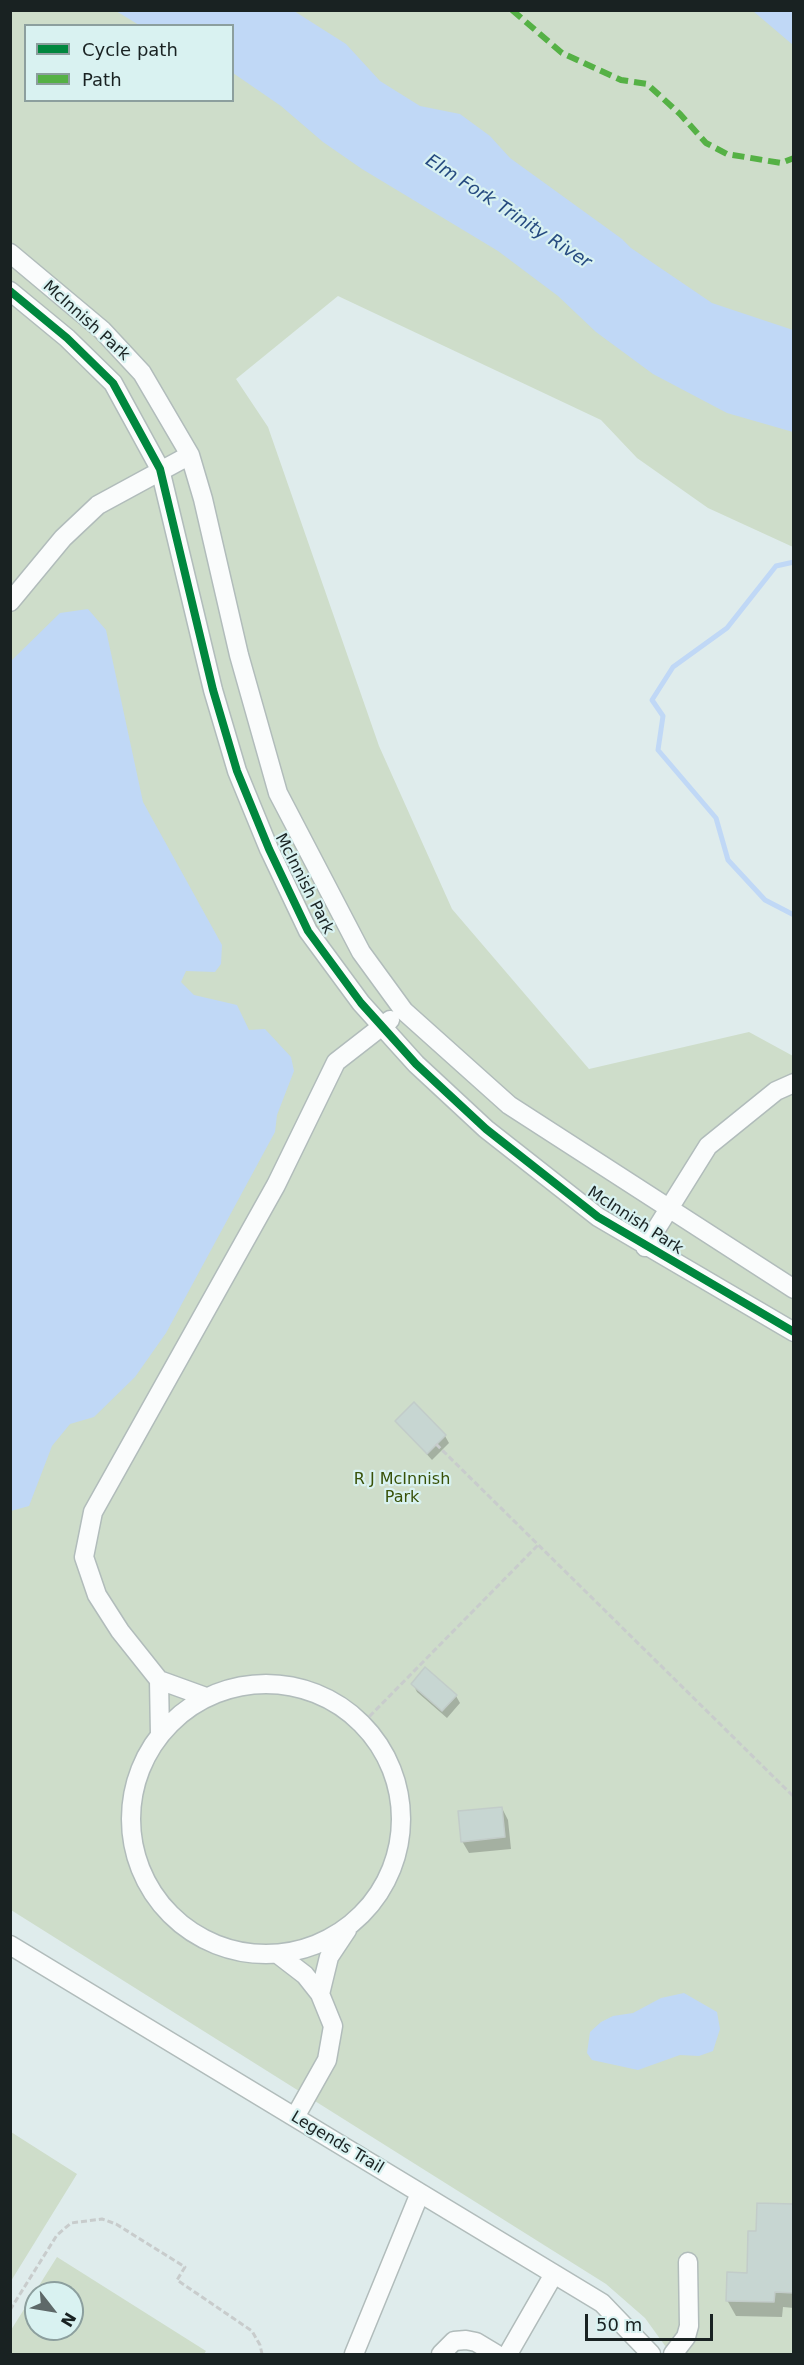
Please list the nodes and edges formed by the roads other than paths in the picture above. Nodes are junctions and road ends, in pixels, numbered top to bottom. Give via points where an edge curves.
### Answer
1 (10, 253) edge
2 (10, 291) edge
3 (190, 455) junction
4 (160, 469) junction
5 (10, 602) edge
6 (404, 1011) junction
7 (381, 1025) junction
8 (794, 1083) edge
9 (672, 1208) junction
10 (645, 1247) junction
11 (794, 1289) edge
12 (794, 1332) edge
13 (159, 1680) junction
14 (207, 1698) junction
15 (160, 1735) junction
16 (349, 1927) junction
17 (10, 1945) edge
18 (279, 1955) junction
19 (320, 1994) junction
20 (295, 2117) junction
21 (420, 2193) junction
22 (688, 2262) dead end
23 (554, 2274) junction
24 (354, 2355) edge
25 (441, 2355) edge
26 (496, 2355) edge
27 (508, 2355) edge
28 (651, 2355) edge
29 (673, 2355) edge

1 - 3 street, McInnish Park via 102,330 142,373
2 - 4 street, McInnish Park via 113,383
3 - 4 street
3 - 6 street, McInnish Park via 278,793 361,952
4 - 5 street via 98,505 63,538
4 - 7 street, McInnish Park via 213,690 237,771 308,931
6 - 7 street
6 - 9 street, McInnish Park via 509,1105
7 - 10 street, McInnish Park via 416,1064 486,1129 598,1217
7 - 13 street via 336,1062 276,1185 93,1512 84,1557 97,1595
8 - 9 street via 776,1091 708,1146
9 - 10 street
9 - 11 street, McInnish Park
10 - 12 street, McInnish Park
13 - 14 street
13 - 15 street
14 - 15 street via 181,1714
14 - 16 street via 238,1686 272,1683 306,1689 337,1702 363,1723 389,1763 399,1790 402,1828 394,1865 376,1899
15 - 18 street via 143,1763 133,1796 131,1829 135,1851 152,1892 173,1918 204,1940 240,1953
16 - 18 street via 316,1946
16 - 19 street via 329,1957
17 - 20 street, Legends Trail
18 - 19 street via 305,1975
19 - 20 street via 333,2026 327,2060
20 - 21 street, Legends Trail
21 - 23 street, Legends Trail
21 - 24 street
22 - 29 street via 689,2326
23 - 27 street
23 - 28 street, Legends Trail via 602,2303
25 - 26 street via 454,2341 466,2340

